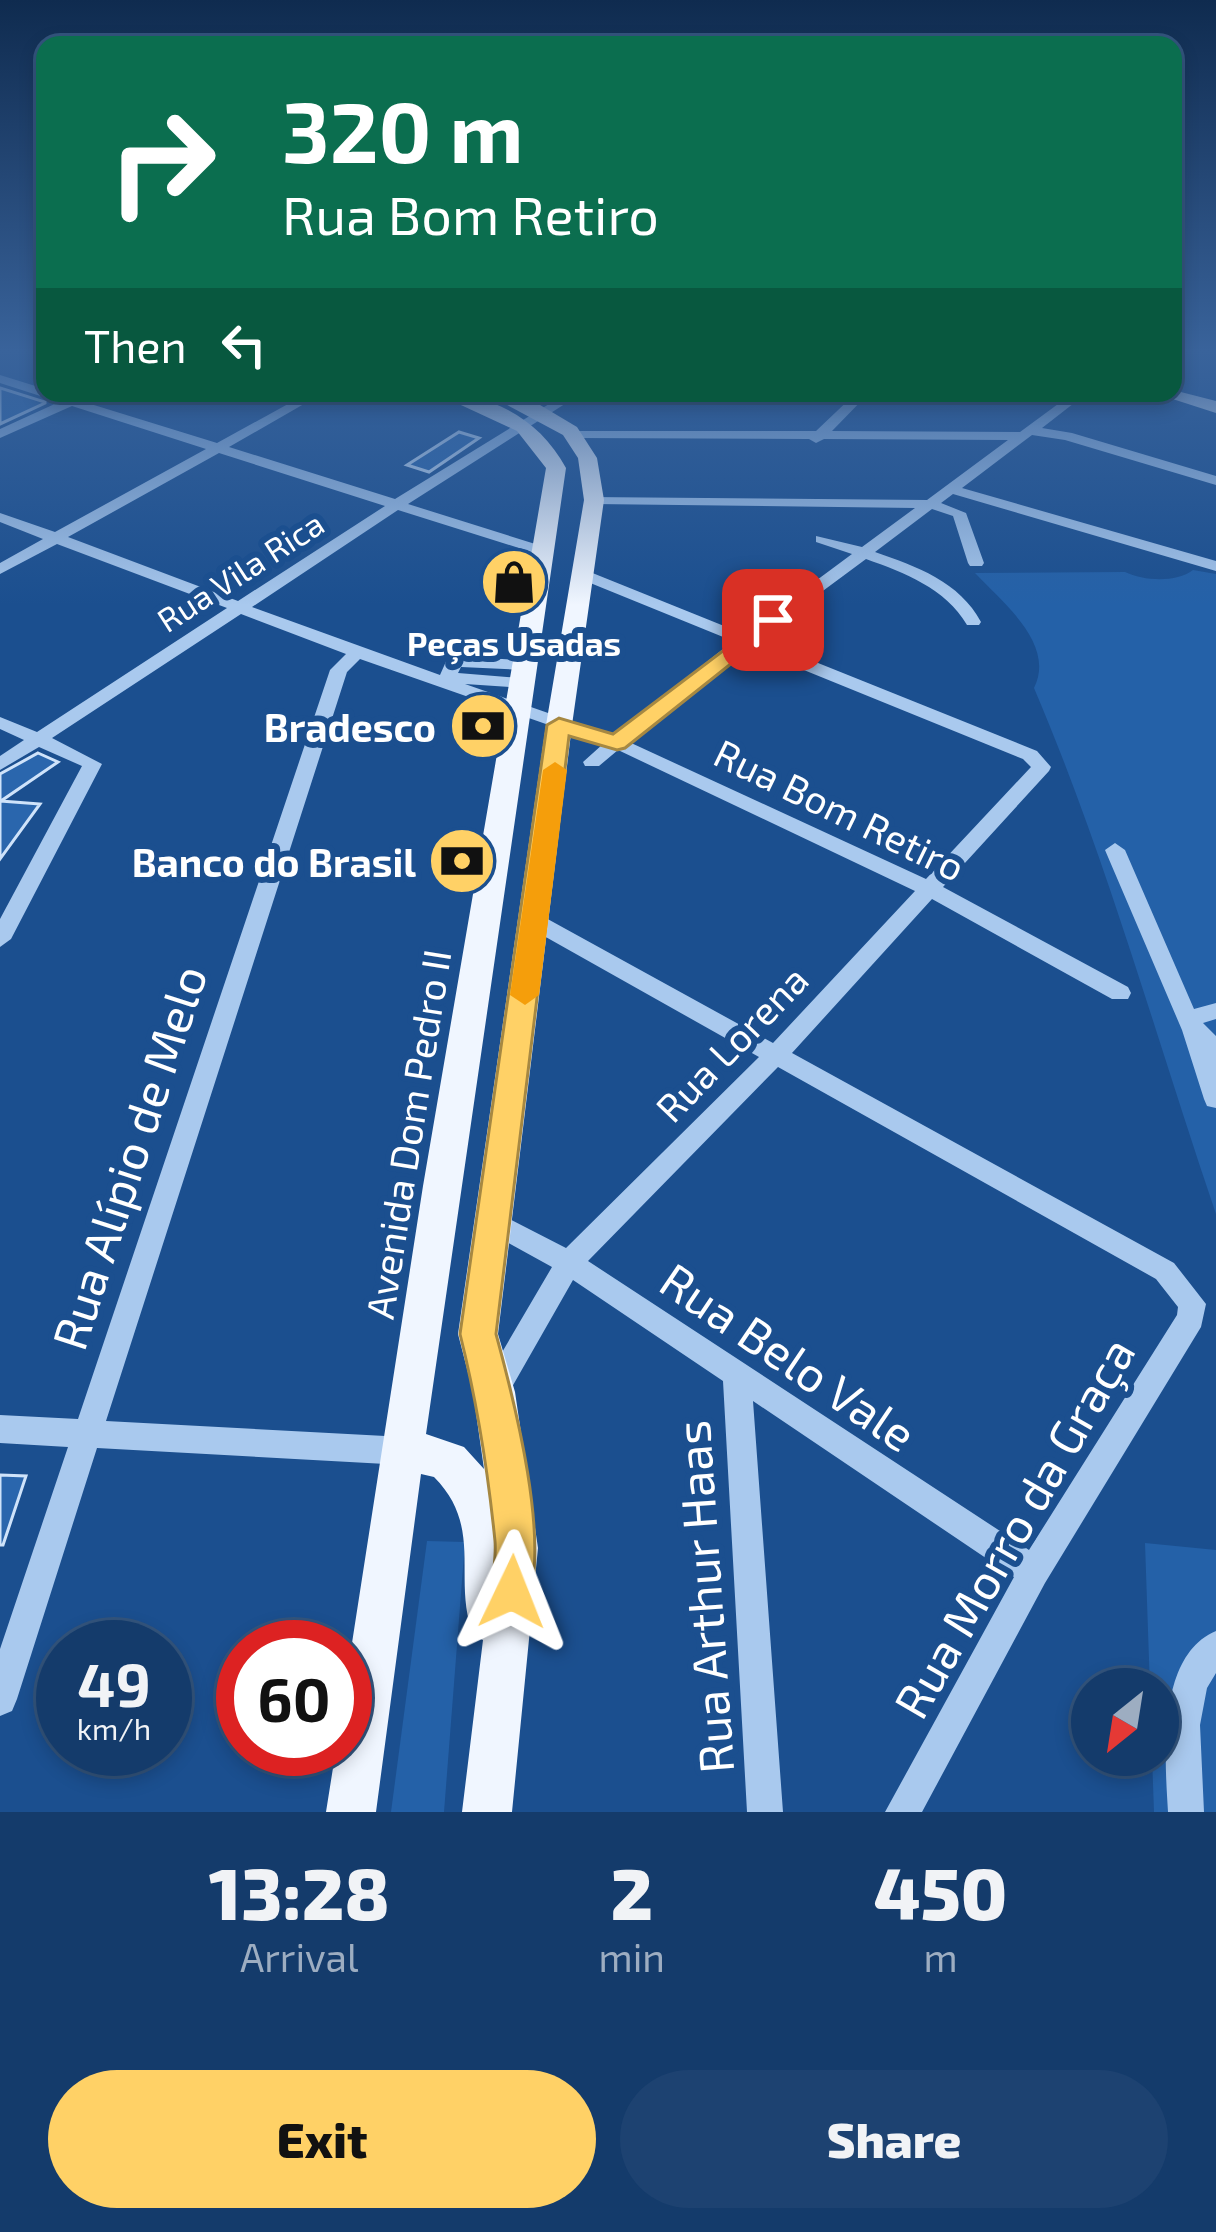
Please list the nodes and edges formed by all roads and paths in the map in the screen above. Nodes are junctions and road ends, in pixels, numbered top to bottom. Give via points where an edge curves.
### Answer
1 (180, 437) edge
2 (238, 437) edge
3 (501, 437) edge
4 (546, 437) edge
5 (577, 437) edge
6 (699, 437) edge
7 (818, 437) edge
8 (919, 437) edge
9 (1024, 437) edge
10 (1069, 437) edge
11 (816, 439) junction
12 (217, 448) junction
13 (1216, 481) edge
14 (950, 489) junction
15 (594, 500) junction
16 (930, 504) junction
17 (396, 505) junction
18 (0, 517) edge
19 (58, 538) junction
20 (820, 539) dead end
21 (543, 551) junction
22 (864, 554) junction
23 (976, 563) dead end
24 (1216, 566) edge
25 (0, 569) edge
26 (584, 574) junction
27 (238, 607) junction
28 (973, 622) dead end
29 (742, 642) junction
30 (357, 652) junction
31 (447, 681) junction
32 (510, 684) junction
33 (0, 722) edge
34 (559, 725) junction
35 (38, 739) junction
36 (617, 743) junction
37 (592, 763) dead end
38 (0, 764) edge
39 (1115, 850) dead end
40 (931, 890) junction
41 (536, 922) junction
42 (0, 939) edge
43 (1120, 993) dead end
44 (1216, 1011) edge
45 (1188, 1021) junction
46 (1216, 1051) edge
47 (774, 1058) junction
48 (1216, 1099) edge
49 (490, 1220) junction
50 (569, 1263) junction
51 (736, 1376) junction
52 (494, 1392) junction
53 (0, 1429) edge
54 (86, 1433) junction
55 (404, 1451) junction
56 (1034, 1572) junction
57 (1216, 1647) edge
58 (0, 1699) edge
59 (351, 1812) edge
60 (484, 1812) edge
61 (766, 1812) edge
62 (903, 1812) edge
63 (1186, 1812) edge

1 - 12 street
2 - 12 street
3 - 17 street, Rua Vila Rica
4 - 21 main road, Avenida Dom Pedro II via 556,468
5 - 15 main road via 593,465
6 - 11 street
7 - 11 street
8 - 11 street
9 - 14 street
10 - 13 street
12 - 17 street
12 - 19 street
14 - 16 street
14 - 24 street
15 - 16 street
15 - 26 main road
16 - 22 street
16 - 23 street via 959,512
17 - 21 street
17 - 27 street, Rua Vila Rica
18 - 19 street, Rua Bom Retiro
19 - 25 street
19 - 27 street, Rua Bom Retiro
20 - 22 street
21 - 32 main road, Avenida Dom Pedro II
22 - 28 street via 949,592
22 - 29 street
26 - 29 street
26 - 34 main road
27 - 30 street, Rua Bom Retiro
27 - 35 street, Rua Vila Rica
29 - 36 street
29 - 40 street, Rua Lorena via 1040,761 1040,771
30 - 31 street, Rua Bom Retiro
30 - 54 street, Rua Alípio de Melo via 339,670
31 - 32 street, Rua Bom Retiro
31 - 32 street via 454,661
32 - 34 street, Rua Bom Retiro
32 - 55 main road, Avenida Dom Pedro II
33 - 35 street
34 - 36 street, Rua Bom Retiro
34 - 41 main road
35 - 38 street, Rua Vila Rica
35 - 42 street via 93,764
36 - 37 street
36 - 40 street, Rua Bom Retiro
39 - 45 street
40 - 43 street, Rua Bom Retiro
40 - 47 street, Rua Lorena
41 - 47 street
41 - 49 main road
44 - 45 street
45 - 46 street
45 - 48 street
47 - 50 street, Rua Lorena
47 - 56 street, Rua Morro da Graça via 1165,1271 1192,1304 1191,1318
49 - 50 street, Rua Belo Vale
49 - 52 main road via 478,1334
50 - 51 street, Rua Belo Vale
50 - 52 street, Rua Lorena
51 - 56 street, Rua Belo Vale
51 - 61 street, Rua Arthur Haas
52 - 60 main road via 516,1548
53 - 54 street
54 - 55 street
54 - 58 street, Rua Alípio de Melo
55 - 59 main road, Avenida Dom Pedro II
55 - 60 main road via 446,1460 472,1483 492,1575
56 - 62 street, Rua Morro da Graça
57 - 63 street via 1182,1718

